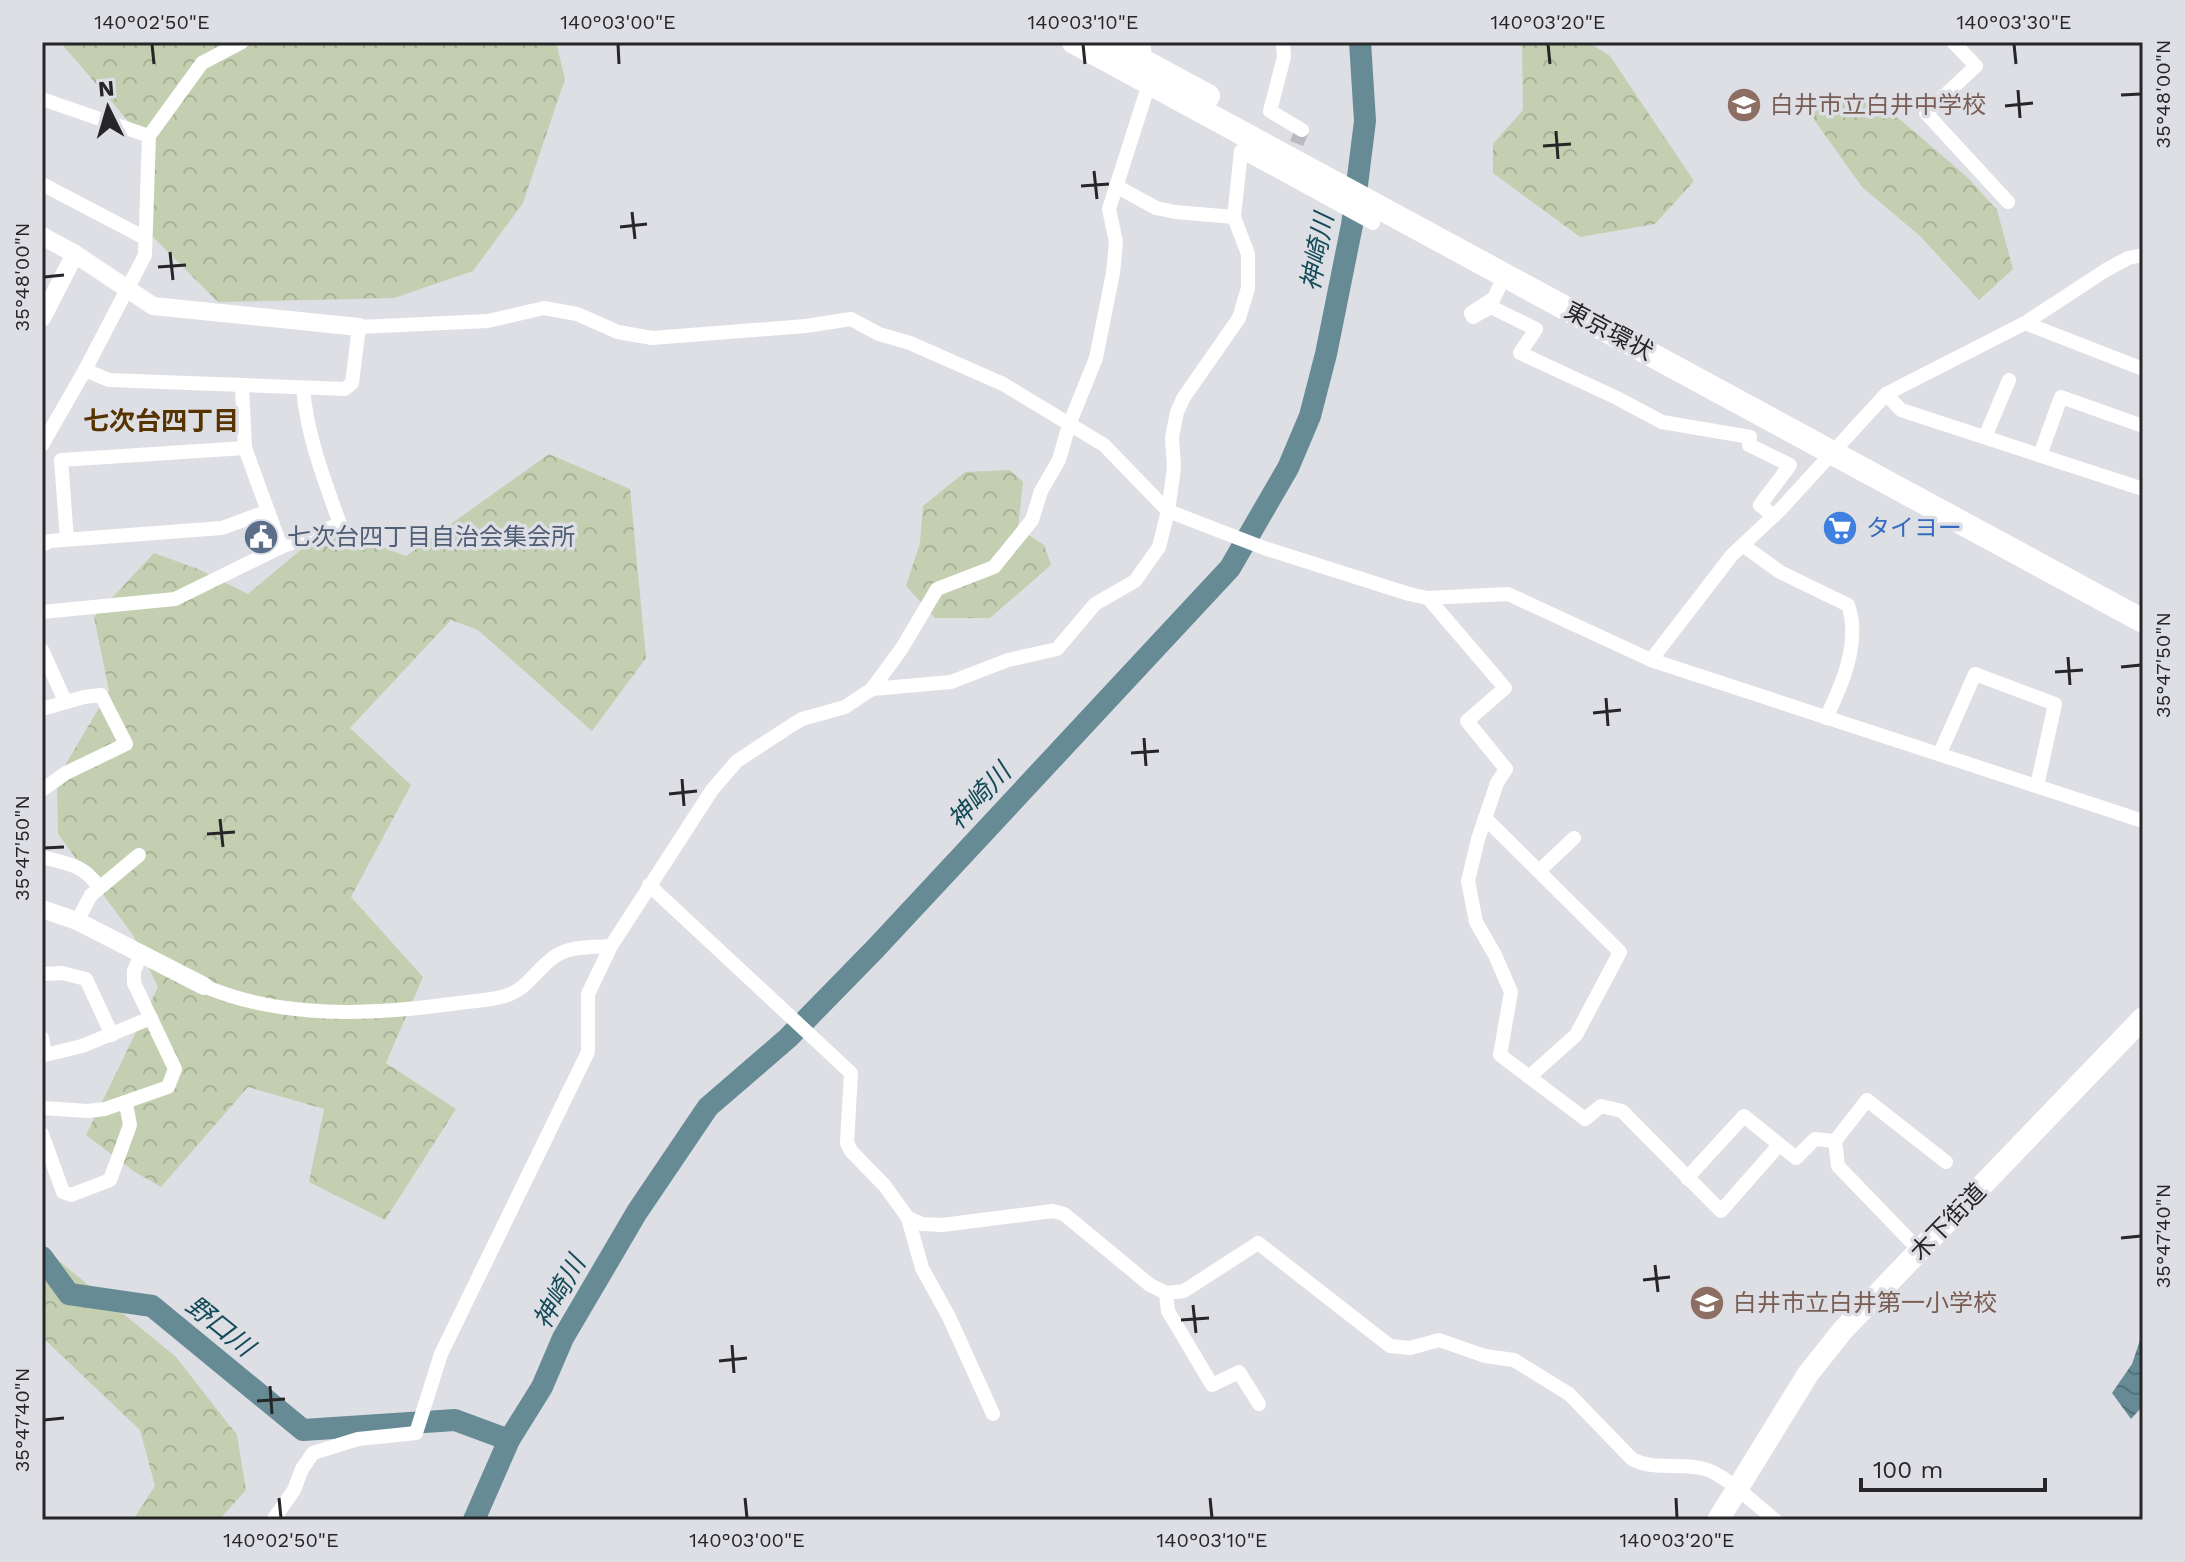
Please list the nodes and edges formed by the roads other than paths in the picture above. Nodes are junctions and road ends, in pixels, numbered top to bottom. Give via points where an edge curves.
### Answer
1 (242, 42) edge
2 (1074, 42) edge
3 (1108, 42) edge
4 (1283, 42) edge
5 (1953, 42) edge
6 (1146, 63) edge
7 (42, 99) edge
8 (1302, 130) dead end
9 (149, 136) junction
10 (42, 184) edge
11 (1339, 185) junction
12 (1116, 186) junction
13 (2008, 202) dead end
14 (1377, 207) junction
15 (1234, 217) junction
16 (42, 236) edge
17 (145, 238) junction
18 (75, 254) junction
19 (2143, 255) edge
20 (1505, 275) junction
21 (129, 288) junction
22 (42, 318) edge
23 (2025, 323) junction
24 (359, 327) junction
25 (2143, 369) edge
26 (85, 370) junction
27 (2009, 380) dead end
28 (242, 387) junction
29 (303, 388) junction
30 (1886, 394) junction
31 (1069, 425) junction
32 (2143, 426) edge
33 (1985, 437) junction
34 (42, 445) edge
35 (1838, 447) junction
36 (245, 448) junction
37 (2040, 455) junction
38 (2143, 489) edge
39 (268, 511) junction
40 (1168, 511) junction
41 (1774, 516) junction
42 (67, 539) junction
43 (42, 545) edge
44 (1744, 546) junction
45 (281, 547) junction
46 (1428, 598) junction
47 (2143, 603) edge
48 (42, 612) edge
49 (2143, 621) edge
50 (42, 650) edge
51 (1651, 660) junction
52 (872, 689) junction
53 (65, 701) junction
54 (42, 709) edge
55 (1826, 718) junction
56 (1940, 753) junction
57 (2037, 786) junction
58 (42, 790) edge
59 (1485, 818) junction
60 (2143, 821) edge
61 (1574, 838) dead end
62 (139, 855) dead end
63 (42, 857) edge
64 (1539, 871) junction
65 (649, 885) junction
66 (99, 887) junction
67 (42, 909) edge
68 (77, 921) junction
69 (611, 946) junction
70 (142, 952) junction
71 (42, 974) edge
72 (204, 986) joint
73 (151, 1018) junction
74 (2143, 1018) edge
75 (112, 1035) junction
76 (42, 1038) edge
77 (1529, 1077) junction
78 (126, 1104) junction
79 (42, 1108) edge
80 (42, 1134) edge
81 (1835, 1141) junction
82 (1779, 1145) junction
83 (1946, 1162) dead end
84 (1687, 1178) junction
85 (908, 1218) junction
86 (1920, 1251) junction
87 (1166, 1293) junction
88 (1259, 1404) dead end
89 (993, 1414) dead end
90 (1736, 1489) junction
91 (273, 1520) edge
92 (1718, 1520) edge
93 (1775, 1520) edge

1 - 9 street via 202,63
2 - 6 highway, 東京環状
3 - 6 highway, 東京環状
4 - 8 street via 1270,111
5 - 13 street via 1976,66 1926,113
6 - 11 highway, 東京環状
6 - 12 street
7 - 9 street
9 - 17 street
10 - 17 street
11 - 14 highway, 東京環状
11 - 14 street
11 - 15 street via 1241,151
12 - 15 street via 1156,208
12 - 31 street via 1109,209 1116,242 1113,273 1096,358
14 - 20 highway, 東京環状
14 - 35 highway, 東京環状
15 - 40 street via 1248,254 1248,288 1239,318 1177,412
16 - 18 street
17 - 21 street via 145,255
18 - 21 street
18 - 22 street
19 - 23 street via 2106,270
20 - 35 highway, 東京環状
20 - 41 street via 1494,298 1471,313 1473,317 1491,307 1536,329 1520,353 1662,422 1750,437 1749,445 1790,465 1760,505
21 - 24 street via 153,306
21 - 26 street
23 - 25 street
23 - 30 street
24 - 29 street via 352,383 345,389
24 - 31 street via 488,321 544,308 652,338 851,319 1003,384
26 - 28 street via 109,380
26 - 34 street
27 - 33 street
28 - 29 street
28 - 36 street
29 - 45 street via 318,463 340,524
30 - 33 street via 1901,410
30 - 35 street
31 - 40 street via 1104,445
31 - 52 street via 1032,520 994,567 937,589
32 - 37 street via 2061,397
33 - 37 street
35 - 41 street
35 - 47 highway, 東京環状
35 - 49 highway, 東京環状
36 - 39 street
36 - 42 street via 61,460
37 - 38 street
39 - 42 street via 222,528
39 - 45 street
40 - 46 street via 1264,548
40 - 52 street via 1159,547 1135,581 1095,604 1057,649 1008,660 951,682
41 - 44 street
42 - 43 street
44 - 51 street
44 - 55 street via 1780,572 1848,605 1853,619 1847,668
45 - 48 street via 175,599
46 - 51 street via 1508,594
46 - 59 street via 1505,688 1467,721 1506,769
50 - 53 street
51 - 55 street
52 - 65 street via 845,707 802,719 737,761
53 - 54 street
53 - 58 street via 101,695 126,744
55 - 56 street
56 - 57 street
56 - 57 street via 1975,674 2055,704
57 - 60 street
59 - 64 street
59 - 77 street via 1468,881 1471,904 1511,992 1500,1055
61 - 64 street
62 - 66 street
63 - 66 street via 81,868
64 - 77 street via 1620,952 1576,1035
65 - 69 street
65 - 85 street via 851,1073 846,1135 851,1151
66 - 68 street
67 - 68 street
68 - 70 street
69 - 72 street via 557,954 523,988 505,996 421,1008 309,1010
69 - 91 street via 588,994 588,1052 441,1354 416,1433 358,1439 313,1453
70 - 72 street
70 - 73 street via 134,983
71 - 75 street via 86,979
73 - 75 street
73 - 78 street via 175,1069 168,1087
74 - 86 main road, 木下街道
75 - 76 street via 45,1055
77 - 84 street via 1585,1119 1601,1106 1622,1111
78 - 79 street via 88,1111
78 - 80 street via 130,1125 110,1180 71,1195 63,1192
81 - 82 street via 1815,1139 1796,1158
81 - 83 street via 1867,1100
81 - 86 street via 1838,1166
82 - 84 street via 1744,1116
82 - 84 street via 1721,1211
85 - 87 street via 942,1225 1064,1214
85 - 89 street via 922,1268
86 - 90 main road, 木下街道 via 1819,1358
87 - 88 street via 1168,1311 1212,1385 1239,1372
87 - 90 street via 1184,1291 1258,1243 1390,1346 1410,1348 1439,1340 1514,1360 1569,1394 1632,1459 1644,1465 1710,1471
90 - 92 main road, 木下街道
90 - 93 street

